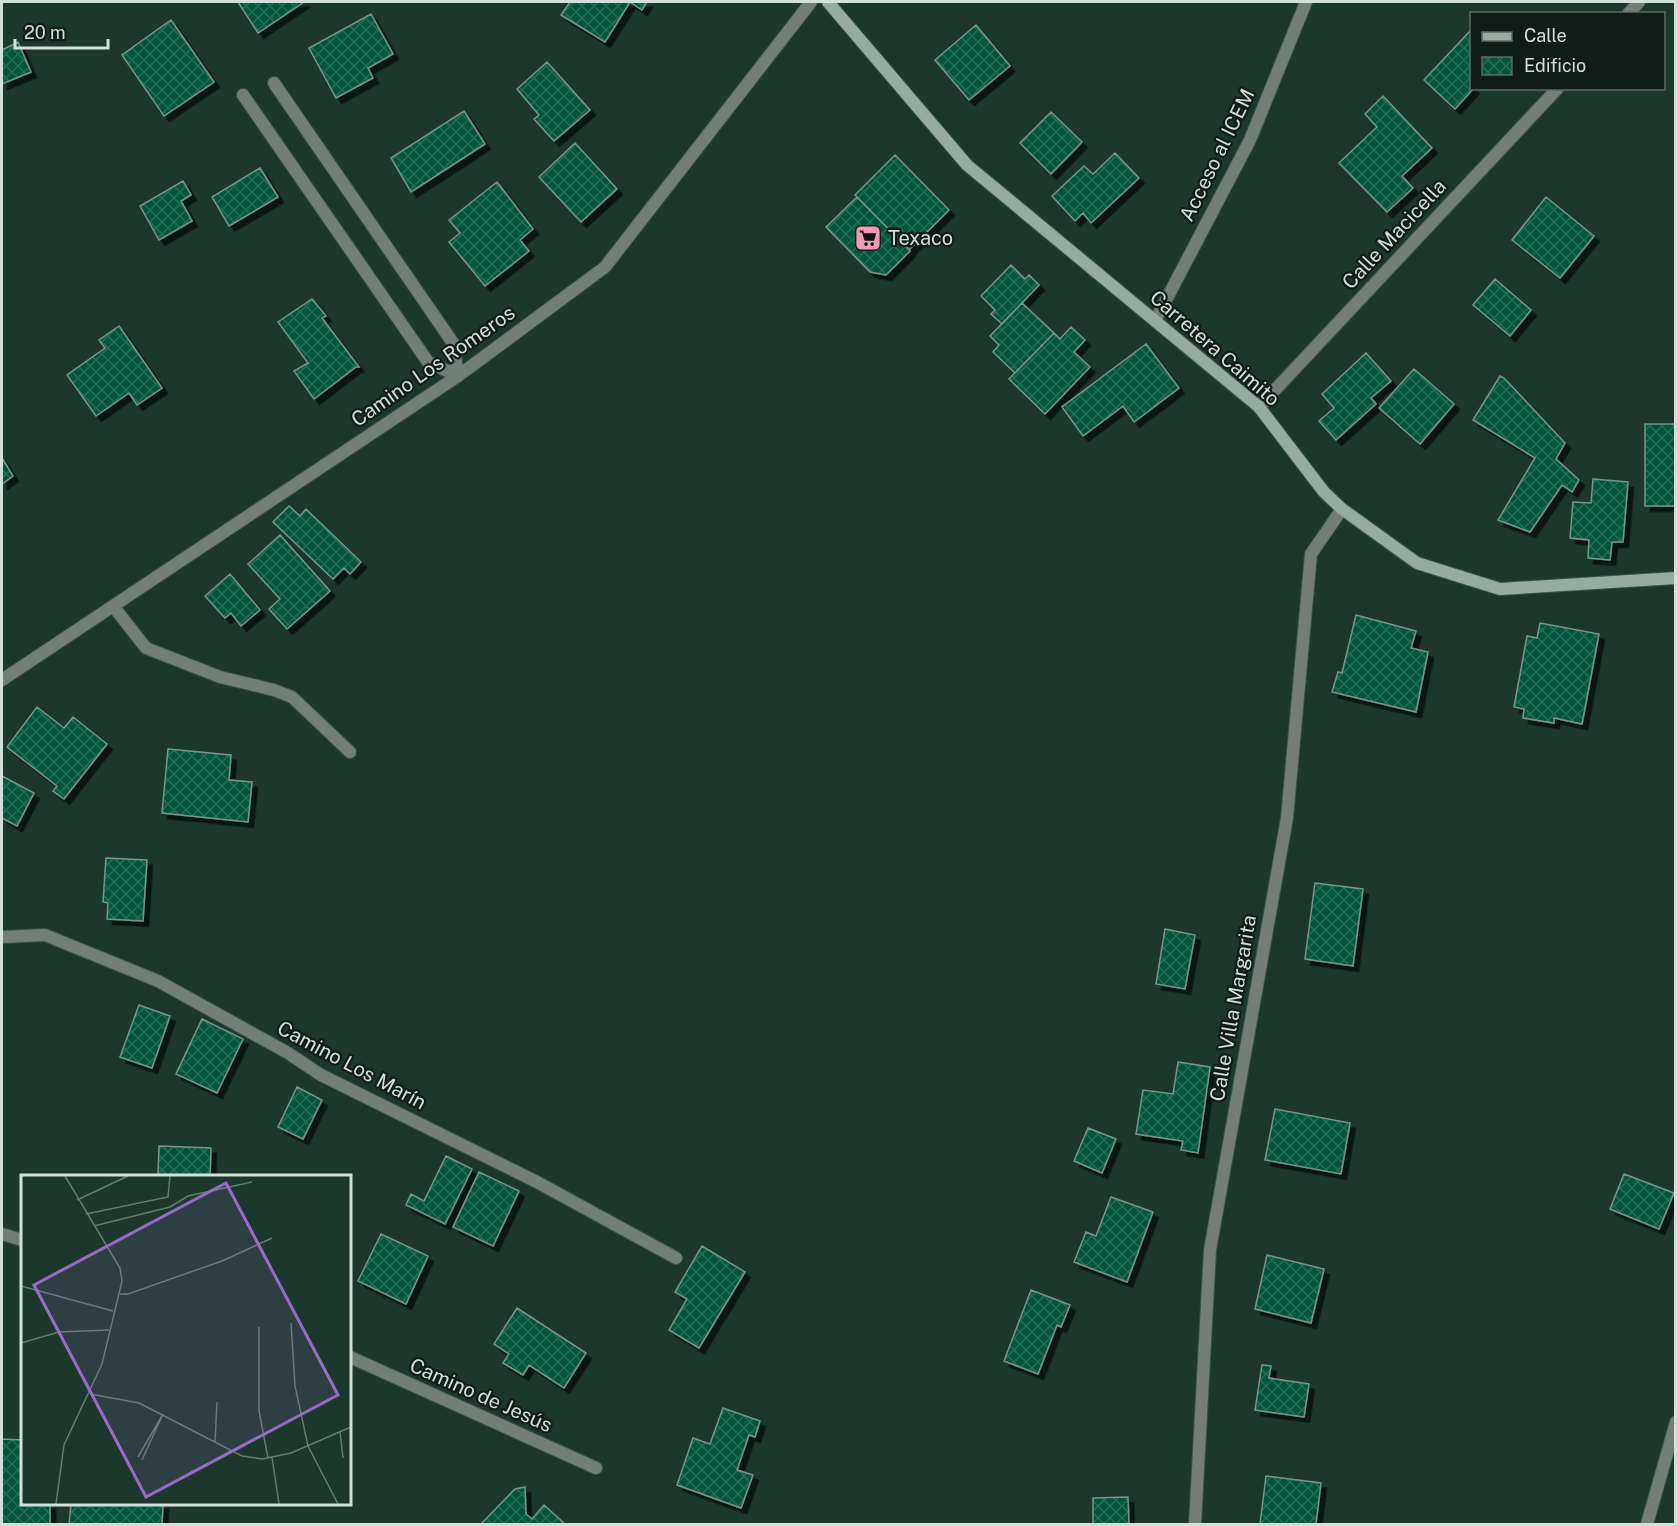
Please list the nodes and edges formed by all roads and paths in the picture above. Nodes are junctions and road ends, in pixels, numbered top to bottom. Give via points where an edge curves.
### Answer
1 (811, 2) edge
2 (828, 2) edge
3 (1306, 2) edge
4 (273, 83) dead end
5 (1556, 90) edge
6 (243, 95) dead end
7 (1155, 321) junction
8 (458, 376) junction
9 (1258, 407) junction
10 (1342, 509) junction
11 (1676, 578) edge
12 (113, 606) junction
13 (2, 680) edge
14 (350, 752) dead end
15 (2, 937) edge
16 (2, 1234) edge
17 (21, 1240) edge
18 (676, 1258) dead end
19 (351, 1357) edge
20 (1676, 1422) edge
21 (596, 1468) dead end
22 (1195, 1524) edge
23 (1647, 1524) edge

1 - 8 street, Camino Los Romeros via 605,267
2 - 7 street, Carretera Caimito via 968,165
3 - 7 street, Acceso al ICEM via 1250,140
4 - 8 street via 453,343
5 - 9 street, Calle Macicella
6 - 8 street via 428,362
7 - 9 street, Carretera Caimito
8 - 12 street, Camino Los Romeros
9 - 10 street, Carretera Caimito via 1324,492
10 - 11 street, Carretera Caimito via 1417,563 1500,589
10 - 22 street, Calle Villa Margarita via 1311,554 1287,818 1210,1250
12 - 13 street, Camino Los Romeros
12 - 14 street via 147,648 220,677 292,697
15 - 18 street, Camino Los Marín via 45,935 158,981 321,1075 537,1182
16 - 17 street
19 - 21 street, Camino de Jesús
20 - 23 street

